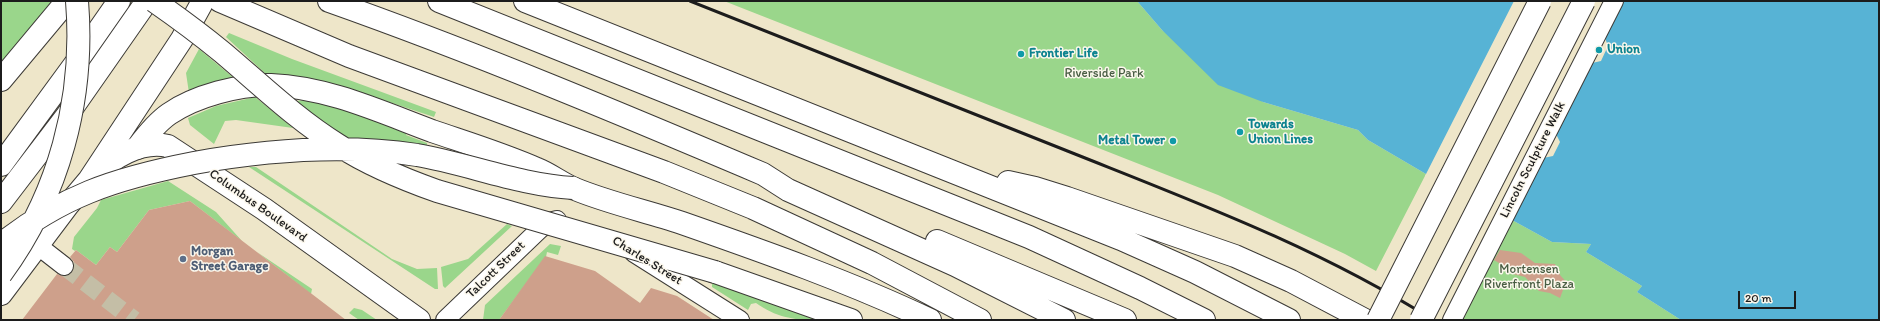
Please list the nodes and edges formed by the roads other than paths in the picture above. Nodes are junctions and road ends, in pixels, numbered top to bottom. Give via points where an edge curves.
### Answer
1 (67, 1) edge
2 (78, 1) edge
3 (119, 1) edge
4 (147, 1) edge
5 (154, 1) edge
6 (203, 1) edge
7 (220, 1) edge
8 (329, 1) edge
9 (439, 1) edge
10 (525, 1) edge
11 (1540, 1) edge
12 (1584, 1) edge
13 (1614, 1) edge
14 (1, 80) edge
15 (137, 148) junction
16 (1, 165) edge
17 (763, 174) junction
18 (89, 180) junction
19 (979, 182) junction
20 (573, 188) junction
21 (1, 202) edge
22 (549, 222) joint
23 (1, 244) edge
24 (37, 245) junction
25 (64, 266) tunnel mouth
26 (1, 274) edge
27 (1, 294) edge
28 (420, 320) edge
29 (445, 320) edge
30 (740, 320) edge
31 (851, 320) edge
32 (930, 320) edge
33 (980, 320) edge
34 (1064, 320) edge
35 (1125, 320) edge
36 (1204, 320) edge
37 (1289, 320) edge
38 (1365, 320) edge
39 (1378, 320) edge
40 (1421, 320) edge
41 (1452, 320) edge

1 - 14 main road
2 - 26 main road, bridge via 78,72 66,140 45,199 24,240
3 - 16 main road, bridge
4 - 21 main road, bridge via 66,117
5 - 31 main road, bridge via 311,126 339,146 400,178 715,272
6 - 18 main road via 182,39
7 - 33 main road via 349,56 664,172 753,208 815,235 927,290
8 - 17 main road via 547,83
9 - 36 main road via 993,222 1083,261
10 - 19 main road
11 - 39 main road, bridge
12 - 40 main road, bridge
13 - 41 street, Lincoln Sculpture Walk
15 - 18 main road, Columbus Boulevard via 111,162
15 - 20 main road via 161,120 180,108 228,90 285,86 322,93 410,123 536,168
15 - 28 main road, Columbus Boulevard via 160,145 173,149 264,209
17 - 34 main road via 788,190 955,265
17 - 35 main road via 792,180
18 - 24 main road
19 - 37 main road via 1156,254
19 - 38 main road via 1004,182 1035,188 1213,247 1291,281
20 - 23 main road, bridge via 540,185 435,158 393,153 327,150 257,154 156,171 105,186 48,212
20 - 32 main road via 649,212 809,270
22 - 29 street, Talcott Street via 530,237
22 - 30 street, Charles Street via 566,219 604,234
24 - 25 street
24 - 27 main road

